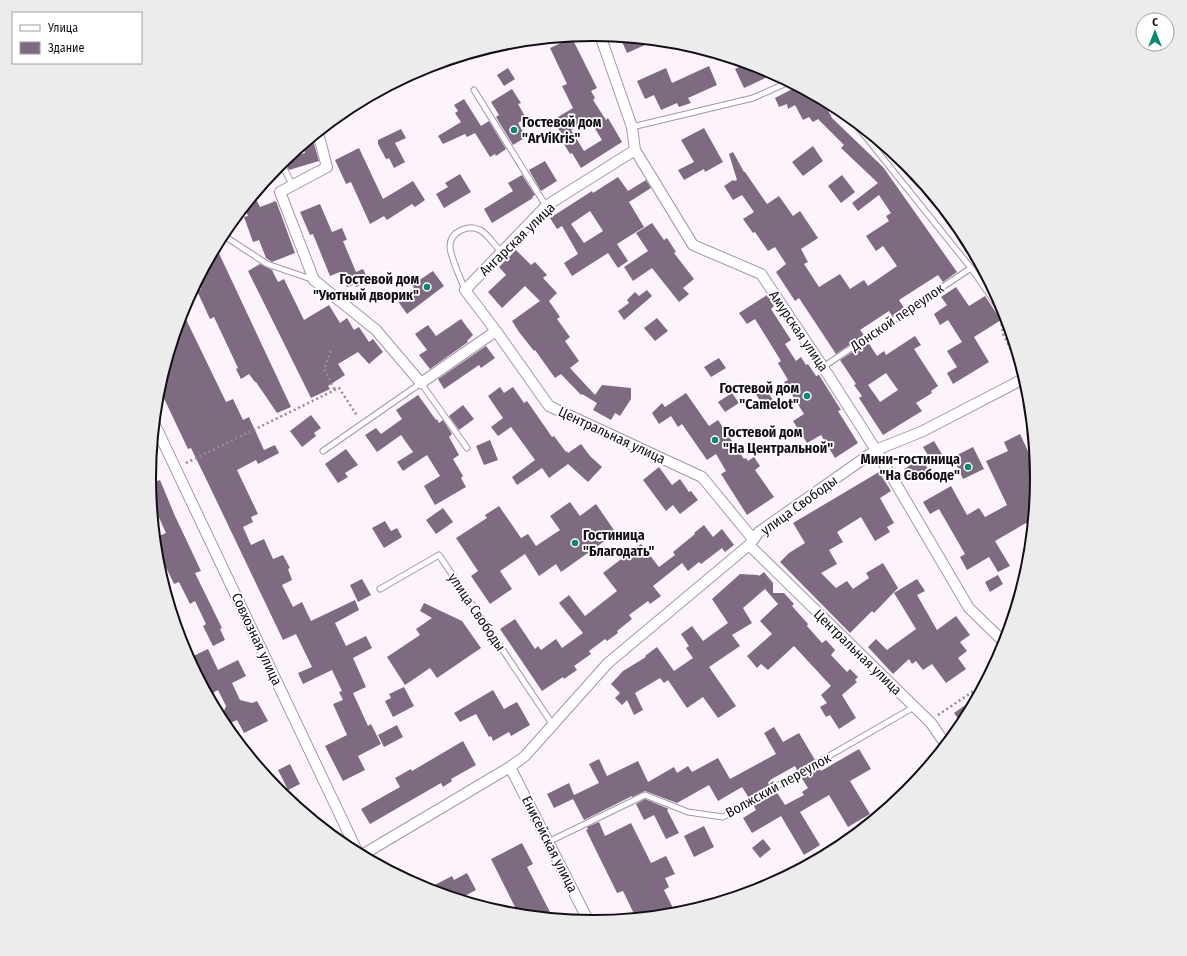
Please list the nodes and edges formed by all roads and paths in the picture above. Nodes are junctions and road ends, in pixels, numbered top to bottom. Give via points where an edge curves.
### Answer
1 (602, 41) edge
2 (784, 84) edge
3 (474, 90) dead end
4 (632, 127) junction
5 (863, 133) edge
6 (319, 137) edge
7 (635, 150) junction
8 (284, 169) edge
9 (293, 186) junction
10 (546, 206) junction
11 (228, 239) edge
12 (502, 253) junction
13 (971, 268) junction
14 (314, 280) junction
15 (466, 290) junction
16 (989, 294) edge
17 (1002, 325) edge
18 (496, 331) junction
19 (1010, 347) edge
20 (331, 351) dead end
21 (823, 367) junction
22 (1019, 381) edge
23 (421, 383) junction
24 (335, 390) junction
25 (363, 424) junction
26 (159, 433) edge
27 (467, 448) dead end
28 (876, 450) junction
29 (323, 451) dead end
30 (175, 468) junction
31 (751, 542) junction
32 (380, 589) dead end
33 (1000, 638) edge
34 (976, 690) edge
35 (914, 707) junction
36 (929, 721) junction
37 (553, 725) junction
38 (943, 740) edge
39 (510, 767) junction
40 (353, 842) edge
41 (548, 842) junction
42 (368, 852) edge
43 (585, 915) edge

1 - 4 street, Амурская улица
2 - 4 lane via 753,98
3 - 10 lane
4 - 7 street, Амурская улица
5 - 13 lane
6 - 9 street via 327,167
7 - 10 street, Ангарская улица
7 - 21 street, Амурская улица via 693,245 762,274
8 - 9 lane
9 - 14 street via 280,192
10 - 12 street, Ангарская улица
11 - 14 lane via 267,264
12 - 15 street, Ангарская улица
12 - 15 lane via 480,230 463,229 453,236 450,250
13 - 16 lane
13 - 21 lane, Донской переулок
14 - 23 street via 376,330
15 - 18 street
17 - 19 path via 1003,334
18 - 23 street
18 - 31 street, Центральная улица via 550,406 702,477
20 - 24 path via 324,369
21 - 28 street, Амурская улица
22 - 28 street, улица Свободы via 923,431
23 - 25 lane
23 - 27 lane
24 - 25 path via 339,388
24 - 30 path
25 - 29 lane
26 - 30 street, Совхозная улица
28 - 31 street, улица Свободы via 759,532
28 - 33 street, Амурская улица via 969,608
30 - 40 street, Совхозная улица
31 - 35 street, Центральная улица
31 - 37 street, улица Свободы via 608,663
32 - 37 lane, улица Свободы via 439,555
34 - 36 path
35 - 36 street, Центральная улица
35 - 41 lane, Волжский переулок via 723,817 688,812 645,795
36 - 38 street, Центральная улица
37 - 39 street, улица Свободы via 534,747
39 - 41 street, Енисейская улица
39 - 42 street, улица Свободы
41 - 43 street, Енисейская улица

